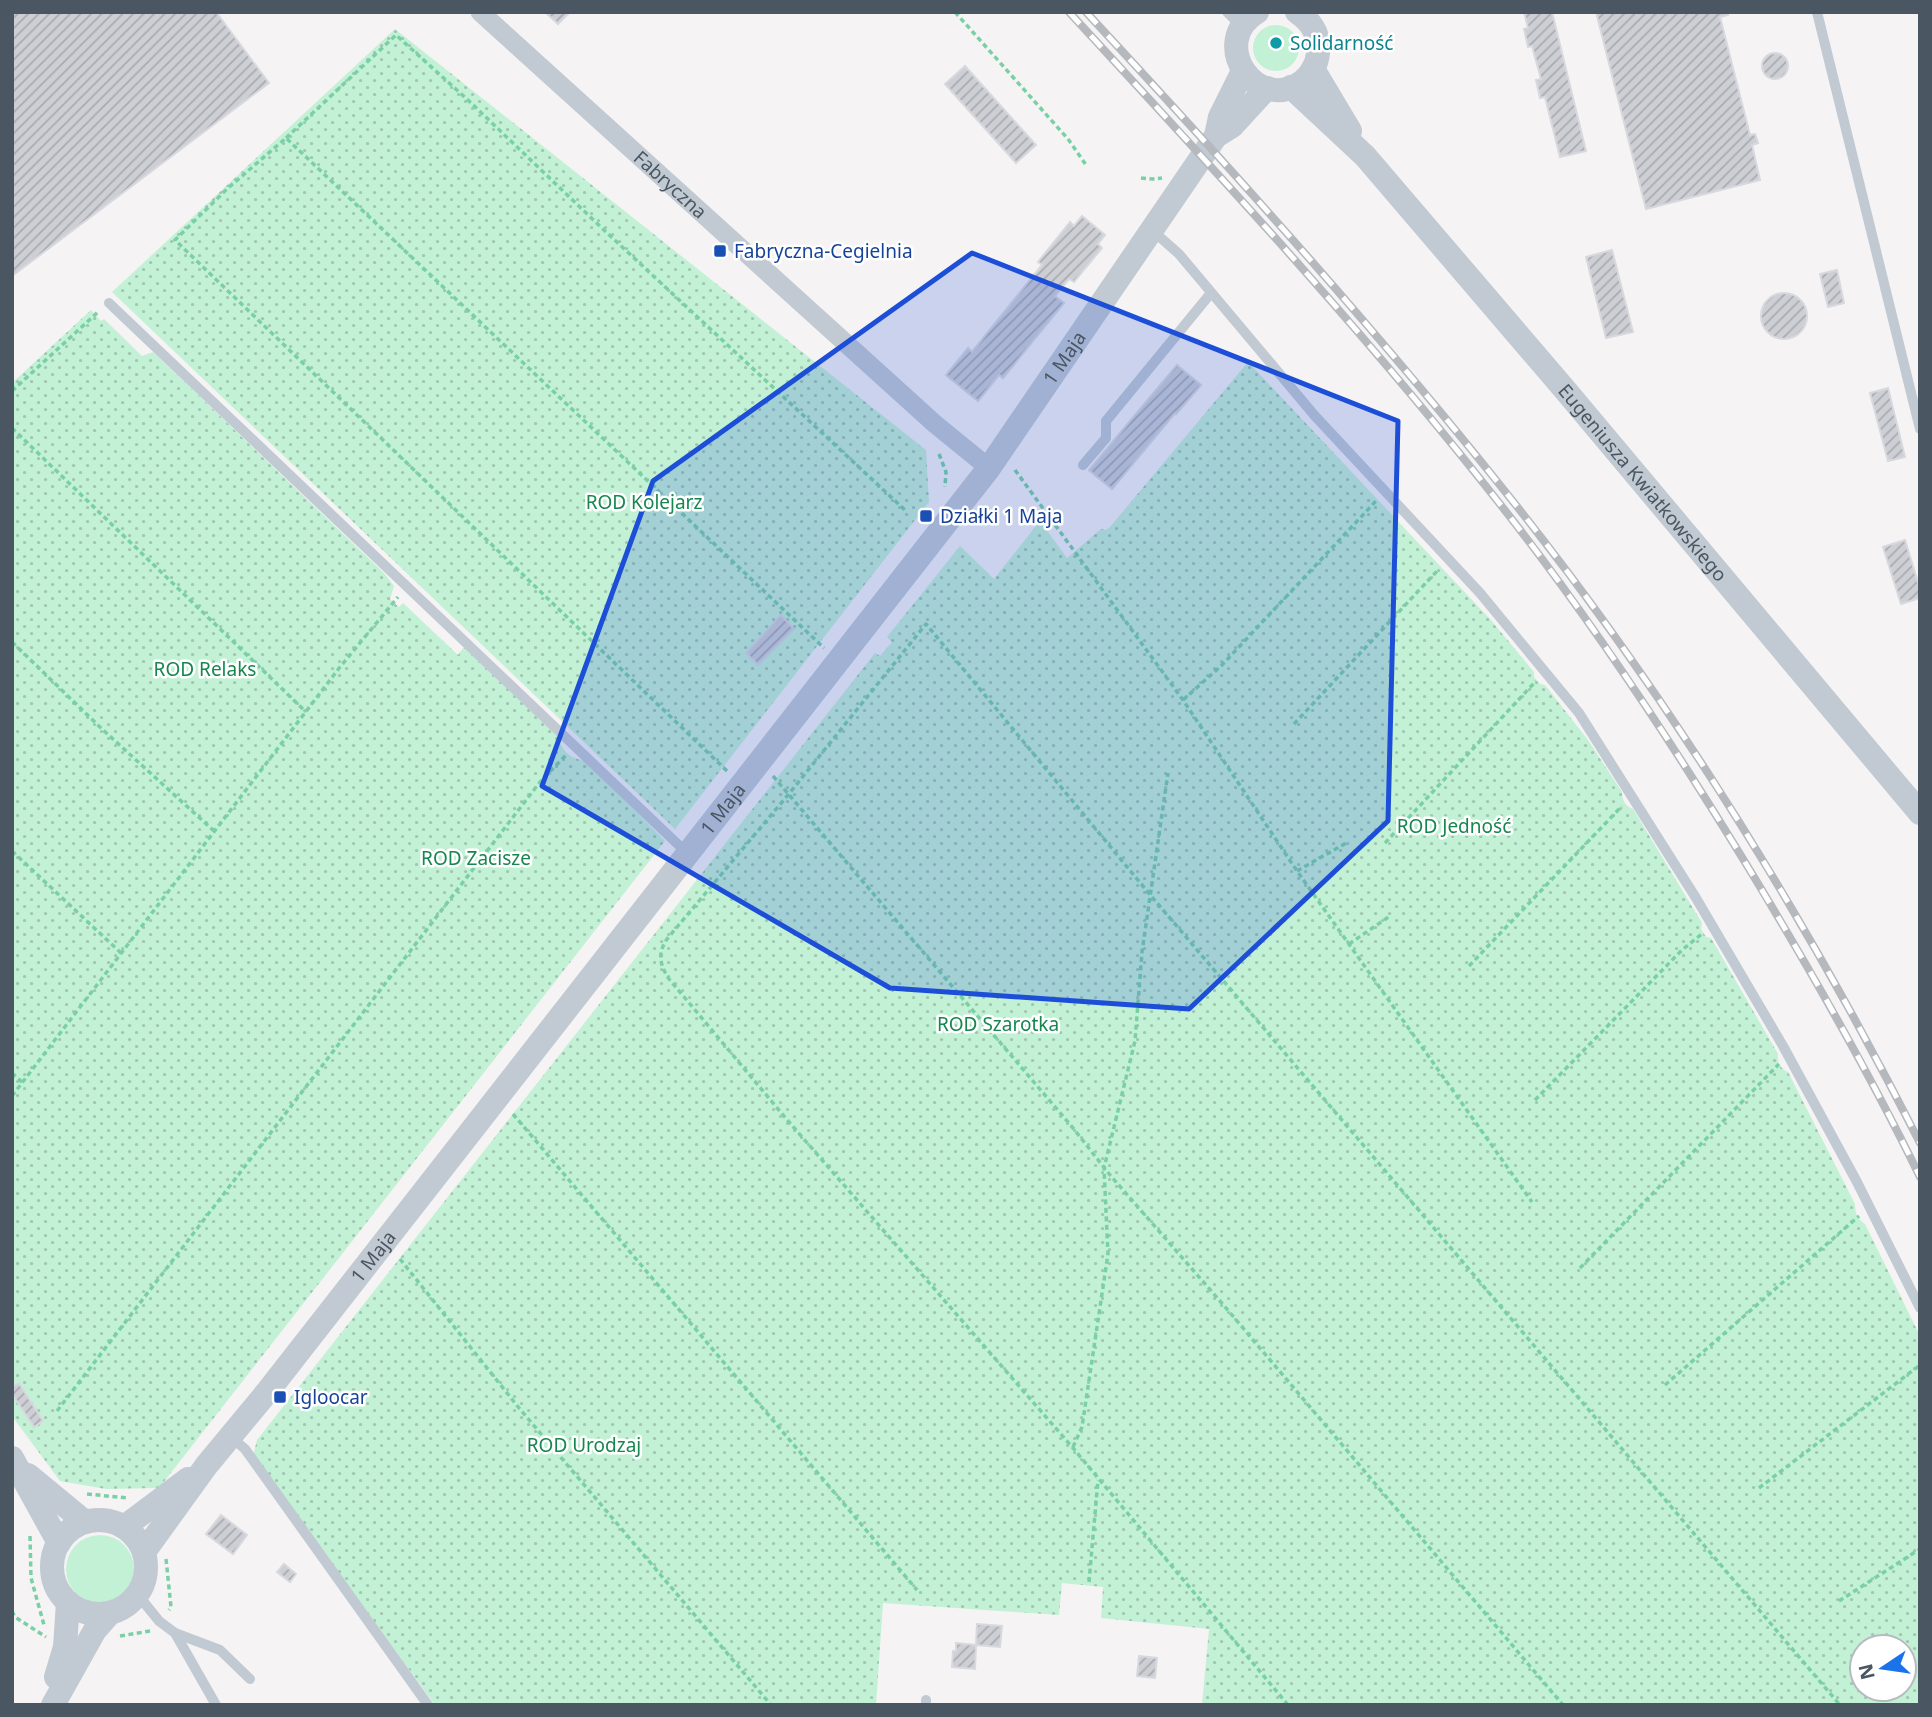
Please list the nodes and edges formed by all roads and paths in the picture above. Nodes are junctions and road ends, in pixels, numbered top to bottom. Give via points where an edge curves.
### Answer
1 (480, 12) edge
2 (954, 12) edge
3 (1297, 12) edge
4 (1817, 12) edge
5 (1242, 17) edge
6 (1313, 69) junction
7 (1243, 71) junction
8 (1279, 88) junction
9 (1216, 136) junction
10 (286, 138) junction
11 (1365, 156) junction
12 (1086, 165) dead end
13 (1153, 231) junction
14 (1211, 293) junction
15 (109, 303) joint
16 (12, 391) edge
17 (12, 428) edge
18 (1920, 429) edge
19 (995, 460) junction
20 (1083, 466) dead end
21 (1385, 491) junction
22 (905, 510) dead end
23 (1449, 558) junction
24 (407, 587) junction
25 (12, 642) edge
26 (838, 662) junction
27 (1547, 671) junction
28 (1182, 700) junction
29 (306, 712) junction
30 (1294, 724) dead end
31 (574, 745) junction
32 (758, 763) junction
33 (1168, 773) dead end
34 (741, 785) junction
35 (788, 794) junction
36 (1632, 795) junction
37 (1920, 813) edge
38 (214, 831) junction
39 (1346, 843) dead end
40 (1385, 843) dead end
41 (12, 851) edge
42 (687, 853) junction
43 (1297, 871) junction
44 (1152, 897) junction
45 (1390, 916) dead end
46 (1713, 926) junction
47 (1349, 944) junction
48 (121, 953) junction
49 (1469, 966) dead end
50 (1790, 1059) junction
51 (12, 1073) edge
52 (23, 1083) junction
53 (12, 1096) edge
54 (497, 1097) junction
55 (1535, 1100) dead end
56 (1104, 1168) junction
57 (1532, 1202) dead end
58 (1871, 1209) junction
59 (384, 1241) junction
60 (1580, 1268) dead end
61 (1920, 1308) edge
62 (1920, 1364) edge
63 (1665, 1385) dead end
64 (57, 1411) dead end
65 (230, 1437) junction
66 (1073, 1448) junction
67 (15, 1462) edge
68 (206, 1466) junction
69 (1098, 1478) junction
70 (1759, 1488) dead end
71 (82, 1493) dead end
72 (132, 1498) dead end
73 (85, 1522) junction
74 (124, 1527) junction
75 (31, 1530) dead end
76 (59, 1544) junction
77 (1920, 1549) edge
78 (156, 1550) junction
79 (1089, 1582) dead end
80 (917, 1590) dead end
81 (138, 1595) junction
82 (1839, 1601) dead end
83 (68, 1602) junction
84 (171, 1607) dead end
85 (12, 1611) edge
86 (110, 1613) junction
87 (175, 1633) junction
88 (250, 1679) dead end
89 (50, 1705) edge
90 (216, 1705) edge
91 (428, 1705) edge
92 (771, 1705) edge
93 (1288, 1705) edge
94 (1563, 1705) edge
95 (1840, 1705) edge

1 - 19 street, Fabryczna via 935,424
2 - 12 path
3 - 6 street via 1316,32 1318,57
4 - 18 lane
5 - 7 street via 1236,52
6 - 8 street, 1 Maja via 1300,83
6 - 11 street, Eugeniusza Kwiatkowskiego
7 - 8 street, Eugeniusza Kwiatkowskiego via 1249,79
7 - 9 street, 1 Maja via 1220,117
8 - 9 street, 1 Maja
8 - 11 street, Eugeniusza Kwiatkowskiego
9 - 13 street, 1 Maja
10 - 22 path via 396,36
10 - 26 path
10 - 34 path via 175,240
11 - 37 street, Eugeniusza Kwiatkowskiego
13 - 14 lane
13 - 19 street, 1 Maja
14 - 20 lane via 1106,421 1106,438
14 - 21 lane
15 - 16 path
15 - 24 lane
17 - 29 path
19 - 26 street, 1 Maja
19 - 28 path
21 - 23 lane
21 - 28 path via 1222,665
23 - 27 lane
23 - 30 path
24 - 29 path
24 - 31 lane
25 - 38 path
26 - 32 street, 1 Maja
27 - 36 lane
27 - 40 path
28 - 43 path
29 - 38 path
31 - 42 lane
31 - 64 path via 540,782
32 - 34 street, 1 Maja
32 - 35 path
33 - 44 path
34 - 42 street, 1 Maja
35 - 44 path via 926,624
35 - 56 path
35 - 66 path via 661,947 662,969
36 - 46 lane
36 - 49 path
38 - 48 path
39 - 43 path
41 - 48 path
42 - 54 street, 1 Maja
43 - 47 path
44 - 56 path via 1135,1041
44 - 95 path
45 - 47 path
46 - 50 lane
46 - 55 path via 1682,950
47 - 57 path
48 - 52 path
50 - 58 lane
50 - 60 path via 1779,1064
51 - 52 path
52 - 53 path
54 - 59 street, 1 Maja
54 - 80 path
56 - 66 path via 1108,1254 1082,1427
56 - 94 path
58 - 61 lane
58 - 63 path via 1857,1216
59 - 65 street, 1 Maja
59 - 92 path
62 - 70 path
65 - 68 street, 1 Maja
65 - 91 lane via 245,1449
66 - 69 path
67 - 73 street
67 - 76 street
68 - 74 street, 1 Maja
68 - 78 street, 1 Maja
69 - 79 path
69 - 93 path
71 - 72 path
73 - 74 street via 98,1520
73 - 76 street via 70,1530
74 - 78 street
75 - 85 path via 31,1577 47,1638
76 - 83 street via 53,1574
77 - 82 path
78 - 81 street
78 - 84 path via 167,1571
81 - 86 street
81 - 87 lane
83 - 86 street via 83,1612
83 - 89 street via 65,1647
86 - 89 street
87 - 88 lane via 220,1650
87 - 90 lane

